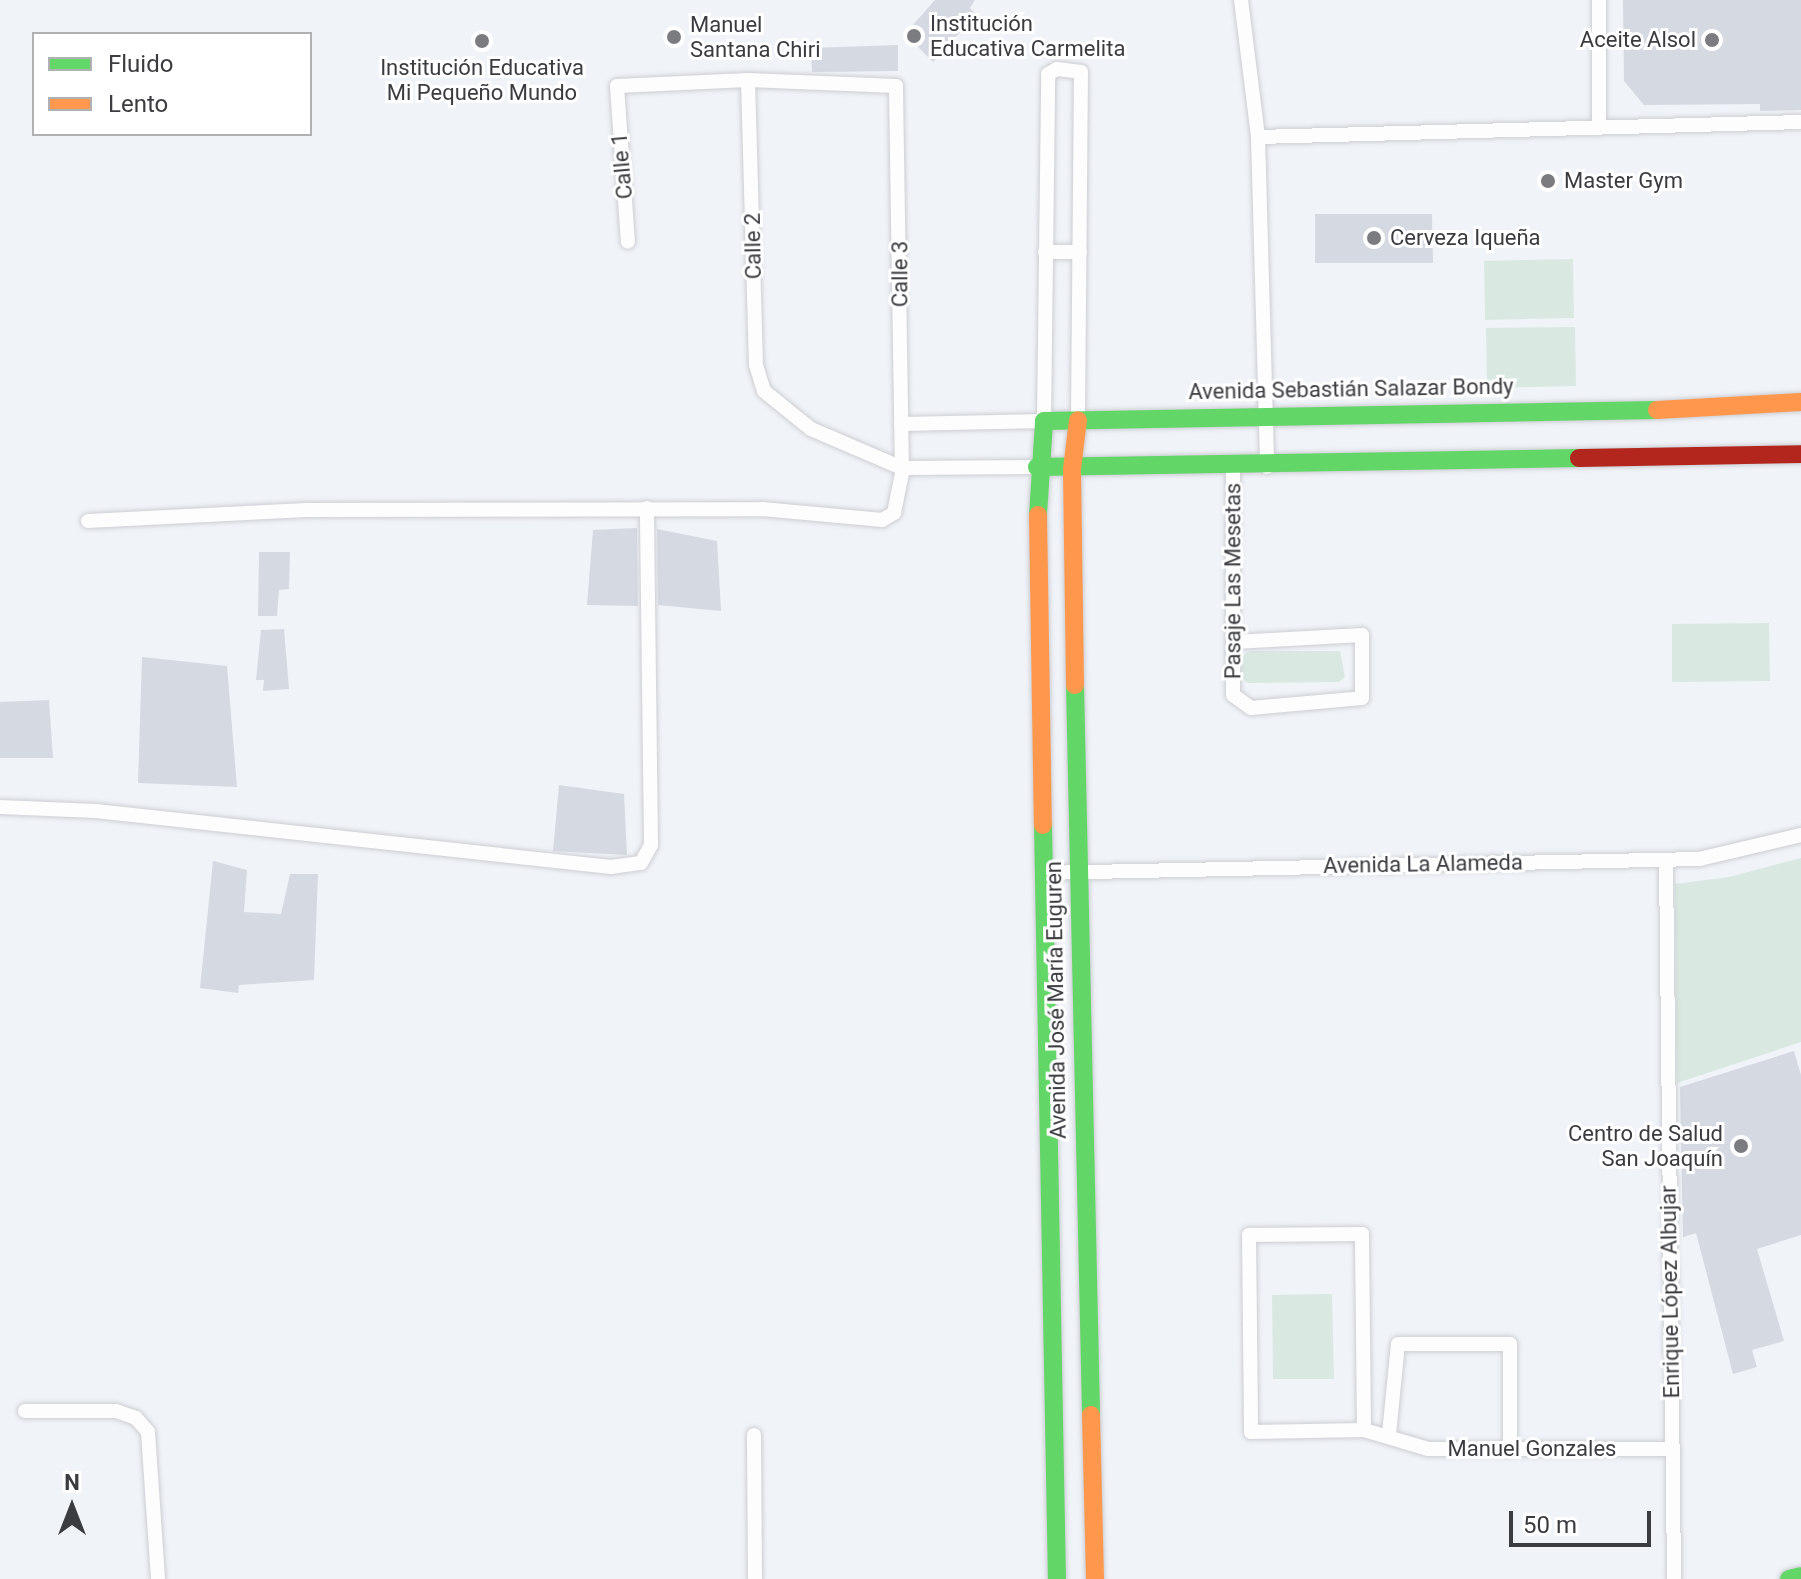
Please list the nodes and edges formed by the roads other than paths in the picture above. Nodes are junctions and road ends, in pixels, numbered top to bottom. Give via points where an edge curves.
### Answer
1 (1241, 0) edge
2 (1599, 0) edge
3 (748, 80) junction
4 (1801, 122) edge
5 (1599, 128) junction
6 (1258, 137) junction
7 (628, 242) dead end
8 (1045, 252) junction
9 (1080, 252) junction
10 (1801, 402) edge
11 (1266, 413) junction
12 (1078, 420) junction
13 (1044, 421) junction
14 (901, 424) junction
15 (1801, 454) edge
16 (1037, 467) junction
17 (1233, 467) junction
18 (1267, 467) junction
19 (902, 468) junction
20 (1072, 469) junction
21 (647, 508) junction
22 (88, 521) dead end
23 (1234, 642) junction
24 (0, 807) edge
25 (1801, 835) edge
26 (1666, 861) junction
27 (1078, 871) junction
28 (1042, 873) junction
29 (25, 1411) dead end
30 (1364, 1430) junction
31 (1389, 1434) junction
32 (754, 1435) dead end
33 (1673, 1449) junction
34 (1510, 1450) junction
35 (1801, 1576) edge
36 (158, 1579) edge
37 (755, 1579) edge
38 (1057, 1579) edge
39 (1095, 1579) edge
40 (1674, 1579) edge
41 (1789, 1579) edge

1 - 6 street
2 - 5 street
3 - 7 street, Calle 1 via 623,82 614,90
3 - 14 street, Calle 3 via 892,82 899,98
3 - 19 street, Calle 2 via 756,365 764,391 777,407 811,429
4 - 5 street
5 - 6 street
6 - 11 street
8 - 9 street
8 - 9 street via 1048,74 1057,69 1081,72
8 - 13 street
9 - 12 street
10 - 11 street, Avenida Sebastián Salazar Bondy via 1742,408
11 - 12 street, Avenida Sebastián Salazar Bondy
11 - 18 street
12 - 13 street, Avenida Sebastián Salazar Bondy
12 - 20 street, Avenida José María Euguren
13 - 14 street, Avenida Sebastián Salazar Bondy
13 - 16 street, Avenida José María Euguren
14 - 19 street, Calle 3
15 - 18 street
16 - 19 street
16 - 20 street
16 - 28 street, Avenida José María Euguren
17 - 18 street
17 - 20 street
17 - 23 street, Pasaje Las Mesetas
19 - 21 street, Calle 3 via 899,506 882,520 762,509
20 - 27 street, Avenida José María Euguren
21 - 22 street, Calle 3 via 306,510
21 - 24 street via 651,845 641,863 611,867 96,811
23 - 23 street, Pasaje Las Mesetas via 1233,695 1251,708 1362,698 1362,635
25 - 26 street, Avenida La Alameda via 1753,850
26 - 27 street, Avenida La Alameda
26 - 33 street, Enrique López Albujar
27 - 28 street, Avenida La Alameda
27 - 39 street, Avenida José María Euguren
28 - 38 street, Avenida José María Euguren
29 - 36 street via 116,1411 136,1418 148,1432
30 - 30 street, Manuel Gonzales via 1251,1432 1249,1235 1362,1234
30 - 31 street, Manuel Gonzales
31 - 34 street, Manuel Gonzales via 1428,1449
31 - 34 street via 1398,1344 1510,1344
32 - 37 street
33 - 34 street, Manuel Gonzales
33 - 40 street, Enrique López Albujar
35 - 41 street

